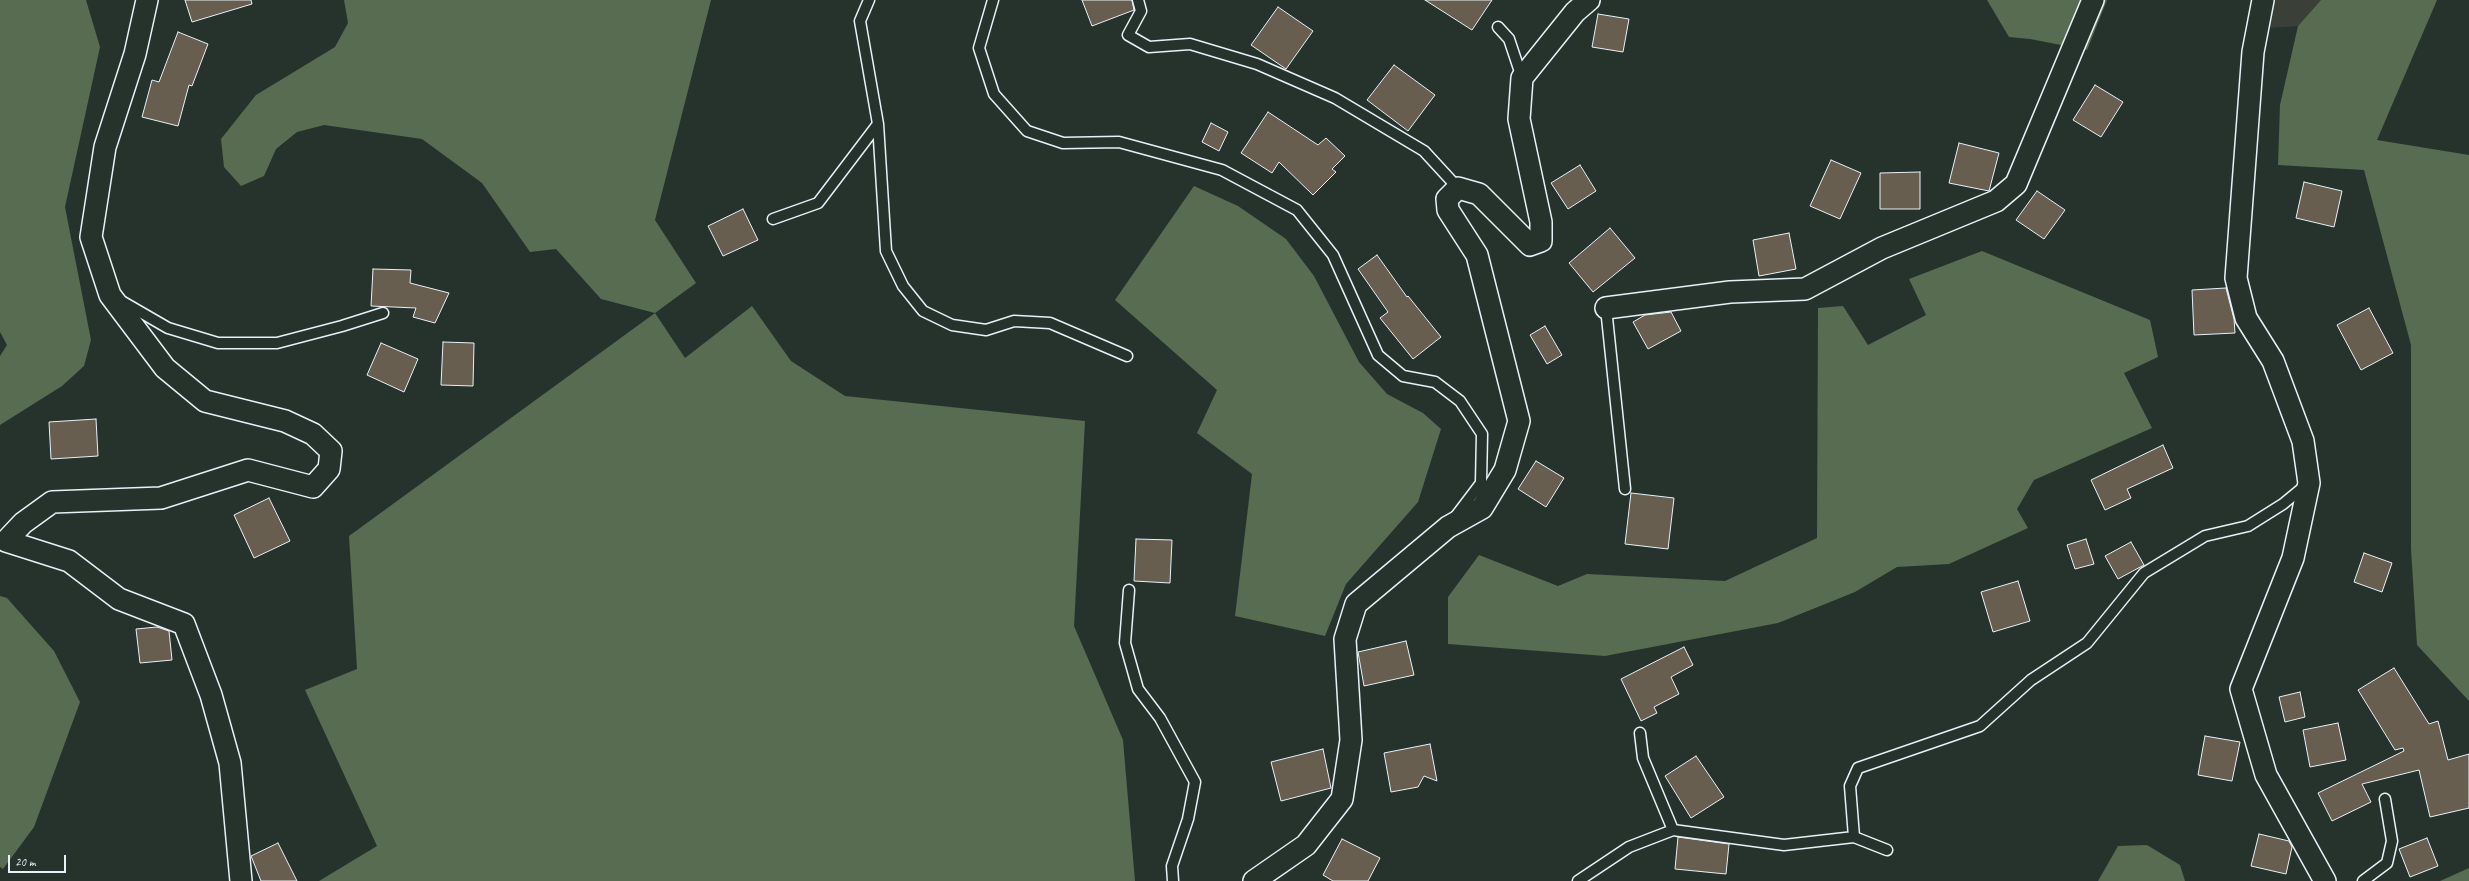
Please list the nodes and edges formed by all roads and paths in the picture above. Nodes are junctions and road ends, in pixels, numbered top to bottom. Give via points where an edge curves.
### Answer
1 (147, 0) edge
2 (869, 0) edge
3 (993, 0) edge
4 (1138, 0) edge
5 (1589, 0) edge
6 (2093, 0) edge
7 (2263, 0) edge
8 (1498, 26) dead end
9 (1522, 78) junction
10 (878, 124) junction
11 (1458, 188) junction
12 (773, 219) dead end
13 (110, 295) junction
14 (1606, 308) joint
15 (383, 313) dead end
16 (1127, 356) dead end
17 (2310, 483) junction
18 (1625, 489) dead end
19 (1448, 527) junction
20 (3, 538) edge
21 (1129, 590) dead end
22 (1640, 733) dead end
23 (2385, 800) dead end
24 (1673, 830) junction
25 (1854, 837) junction
26 (1887, 850) dead end
27 (241, 881) edge
28 (1173, 881) edge
29 (1254, 881) edge
30 (1578, 881) edge
31 (2325, 881) edge
32 (2363, 881) edge

1 - 13 street via 135,54 104,147 91,237
2 - 10 lane via 860,21
3 - 19 lane via 979,48 994,94 1027,131 1063,143 1119,142 1222,170 1296,210 1333,255 1378,355 1403,376 1435,382 1460,401 1482,434 1481,483
4 - 11 lane via 1141,11 1128,35 1149,47 1190,44 1257,64 1335,98 1424,151
5 - 9 street via 1575,12
6 - 14 street via 2016,184 1996,200 1882,248 1805,289 1730,292
7 - 17 street via 2253,52 2236,278 2246,318 2273,361 2303,441
8 - 9 lane via 1509,39
9 - 11 street via 1519,119 1541,222 1541,241 1530,245 1479,194
10 - 12 lane via 818,203
10 - 16 lane via 886,251 903,286 923,311 952,325 986,330 1014,321 1050,323
11 - 19 street via 1447,199 1448,210 1477,255 1520,421 1505,470 1482,508
13 - 15 lane via 168,328 218,343 277,343
13 - 20 street via 165,368 205,401 285,421 313,434 331,451 330,469 313,487 248,470 161,498 52,502
14 - 18 lane
17 - 25 lane via 2248,526 2205,536 2144,573 2087,643 2031,680 1980,726 1858,768 1850,786
17 - 31 street via 2293,558 2242,689 2266,775
19 - 29 street via 1356,604 1345,639 1352,740 1342,799 1306,845
20 - 27 street via 69,561 119,599 184,624 211,695 230,763
21 - 28 lane via 1125,643 1138,689 1160,718 1195,782 1188,819 1172,866
22 - 24 lane via 1643,758
23 - 32 lane via 2392,841 2387,863
24 - 25 lane via 1784,845
24 - 30 lane via 1629,847
25 - 26 lane

